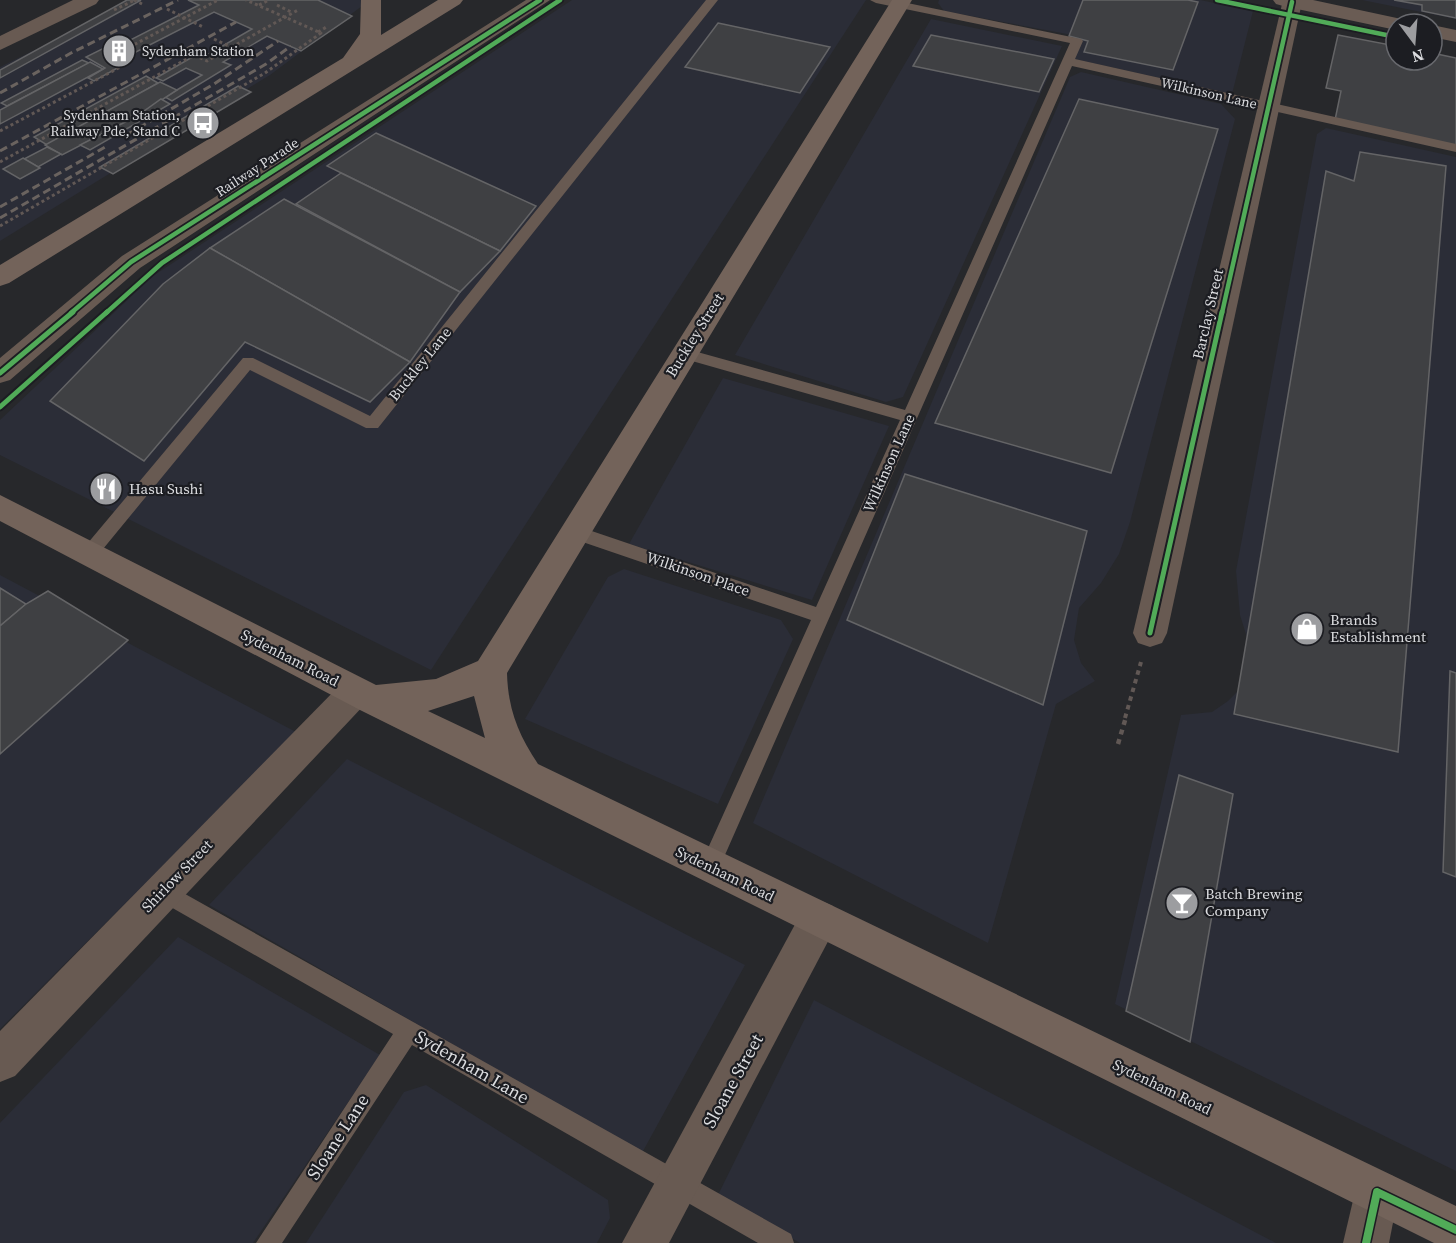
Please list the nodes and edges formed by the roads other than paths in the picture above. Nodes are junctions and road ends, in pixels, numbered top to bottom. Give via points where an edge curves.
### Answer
1 (89, 0) edge
2 (370, 0) edge
3 (453, 0) edge
4 (540, 0) edge
5 (712, 0) edge
6 (1287, 1) edge
7 (892, 2) edge
8 (1384, 21) edge
9 (0, 44) edge
10 (1068, 61) junction
11 (350, 63) junction
12 (1267, 107) junction
13 (1456, 148) edge
14 (0, 277) edge
15 (683, 353) junction
16 (0, 373) edge
17 (909, 417) junction
18 (0, 507) edge
19 (574, 532) junction
20 (88, 555) junction
21 (821, 616) junction
22 (1149, 633) road end
23 (490, 671) junction
24 (363, 696) junction
25 (527, 777) junction
26 (710, 866) junction
27 (162, 891) junction
28 (819, 919) junction
29 (408, 1031) junction
30 (0, 1061) edge
31 (677, 1182) junction
32 (1377, 1192) junction
33 (1456, 1230) edge
34 (268, 1243) edge
35 (645, 1243) edge
36 (783, 1243) edge
37 (1366, 1243) edge

1 - 9 street
2 - 11 main road via 373,28 365,46
3 - 11 main road
4 - 16 street, Railway Parade via 131,262
5 - 20 lane, Buckley Lane via 372,424 248,362
6 - 8 main road
6 - 12 street, Barclay Street
7 - 10 lane, Wilkinson Lane via 1077,41
7 - 15 main road, Buckley Street
10 - 12 lane, Wilkinson Lane
10 - 17 lane, Wilkinson Lane
11 - 14 main road
12 - 13 lane, Wilkinson Lane
12 - 22 street, Barclay Street
15 - 17 lane
15 - 19 main road, Buckley Street
17 - 21 lane, Wilkinson Lane
18 - 20 main road, Sydenham Road
19 - 21 lane, Wilkinson Place
19 - 23 main road, Buckley Street
20 - 24 main road, Sydenham Road
21 - 26 lane, Wilkinson Lane
23 - 24 main road, Buckley Street via 441,695 408,701
23 - 25 main road via 489,699 494,721
24 - 25 main road, Sydenham Road
24 - 27 street, Shirlow Street
25 - 26 main road, Sydenham Road
26 - 28 main road, Sydenham Road
27 - 29 lane, Sydenham Lane
27 - 30 street, Shirlow Street
28 - 31 street, Sloane Street
28 - 32 main road, Sydenham Road
29 - 31 lane, Sydenham Lane
29 - 34 lane, Sloane Lane
31 - 35 street, Sloane Street
31 - 36 lane, Sydenham Lane
32 - 33 main road, Sydenham Road
32 - 37 street

